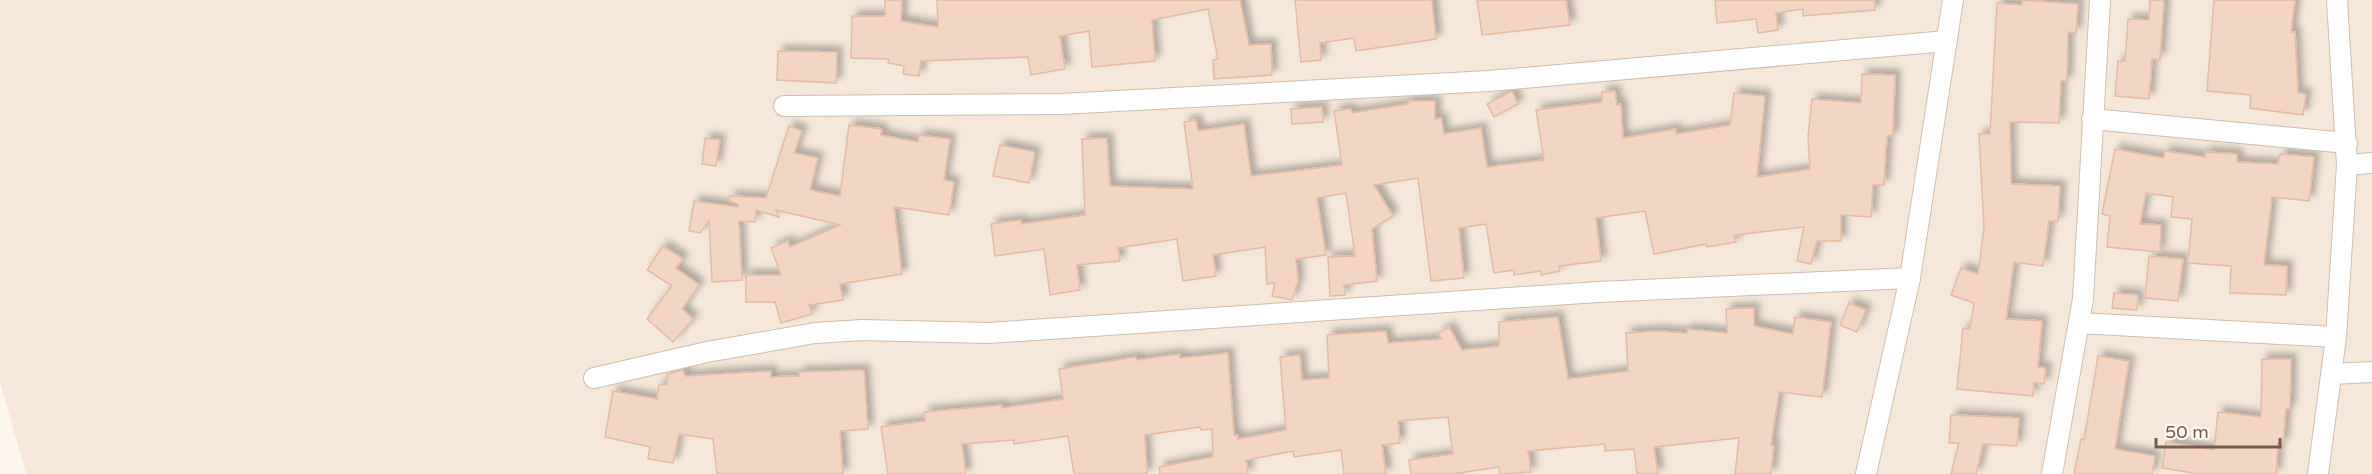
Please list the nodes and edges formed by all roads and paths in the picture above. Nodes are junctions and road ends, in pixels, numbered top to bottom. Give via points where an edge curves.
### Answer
1 (1953, 0) edge
2 (2100, 0) edge
3 (2337, 0) edge
4 (1947, 41) junction
5 (784, 106) dead end
6 (2092, 119) junction
7 (2348, 143) junction
8 (2372, 163) edge
9 (2347, 165) junction
10 (1910, 278) junction
11 (2079, 323) junction
12 (2336, 337) junction
13 (2372, 372) edge
14 (2332, 374) junction
15 (594, 378) dead end
16 (1866, 474) edge
17 (2052, 474) edge
18 (2318, 474) edge

1 - 4 street
2 - 6 street
3 - 7 street
4 - 5 street via 1478,81 1061,104
4 - 10 street
6 - 7 street
6 - 11 street
7 - 9 street
8 - 9 street
9 - 12 street
10 - 15 street via 1598,292 988,333 815,333
10 - 16 street
11 - 12 street
11 - 17 street
12 - 14 street
13 - 14 street
14 - 18 street

